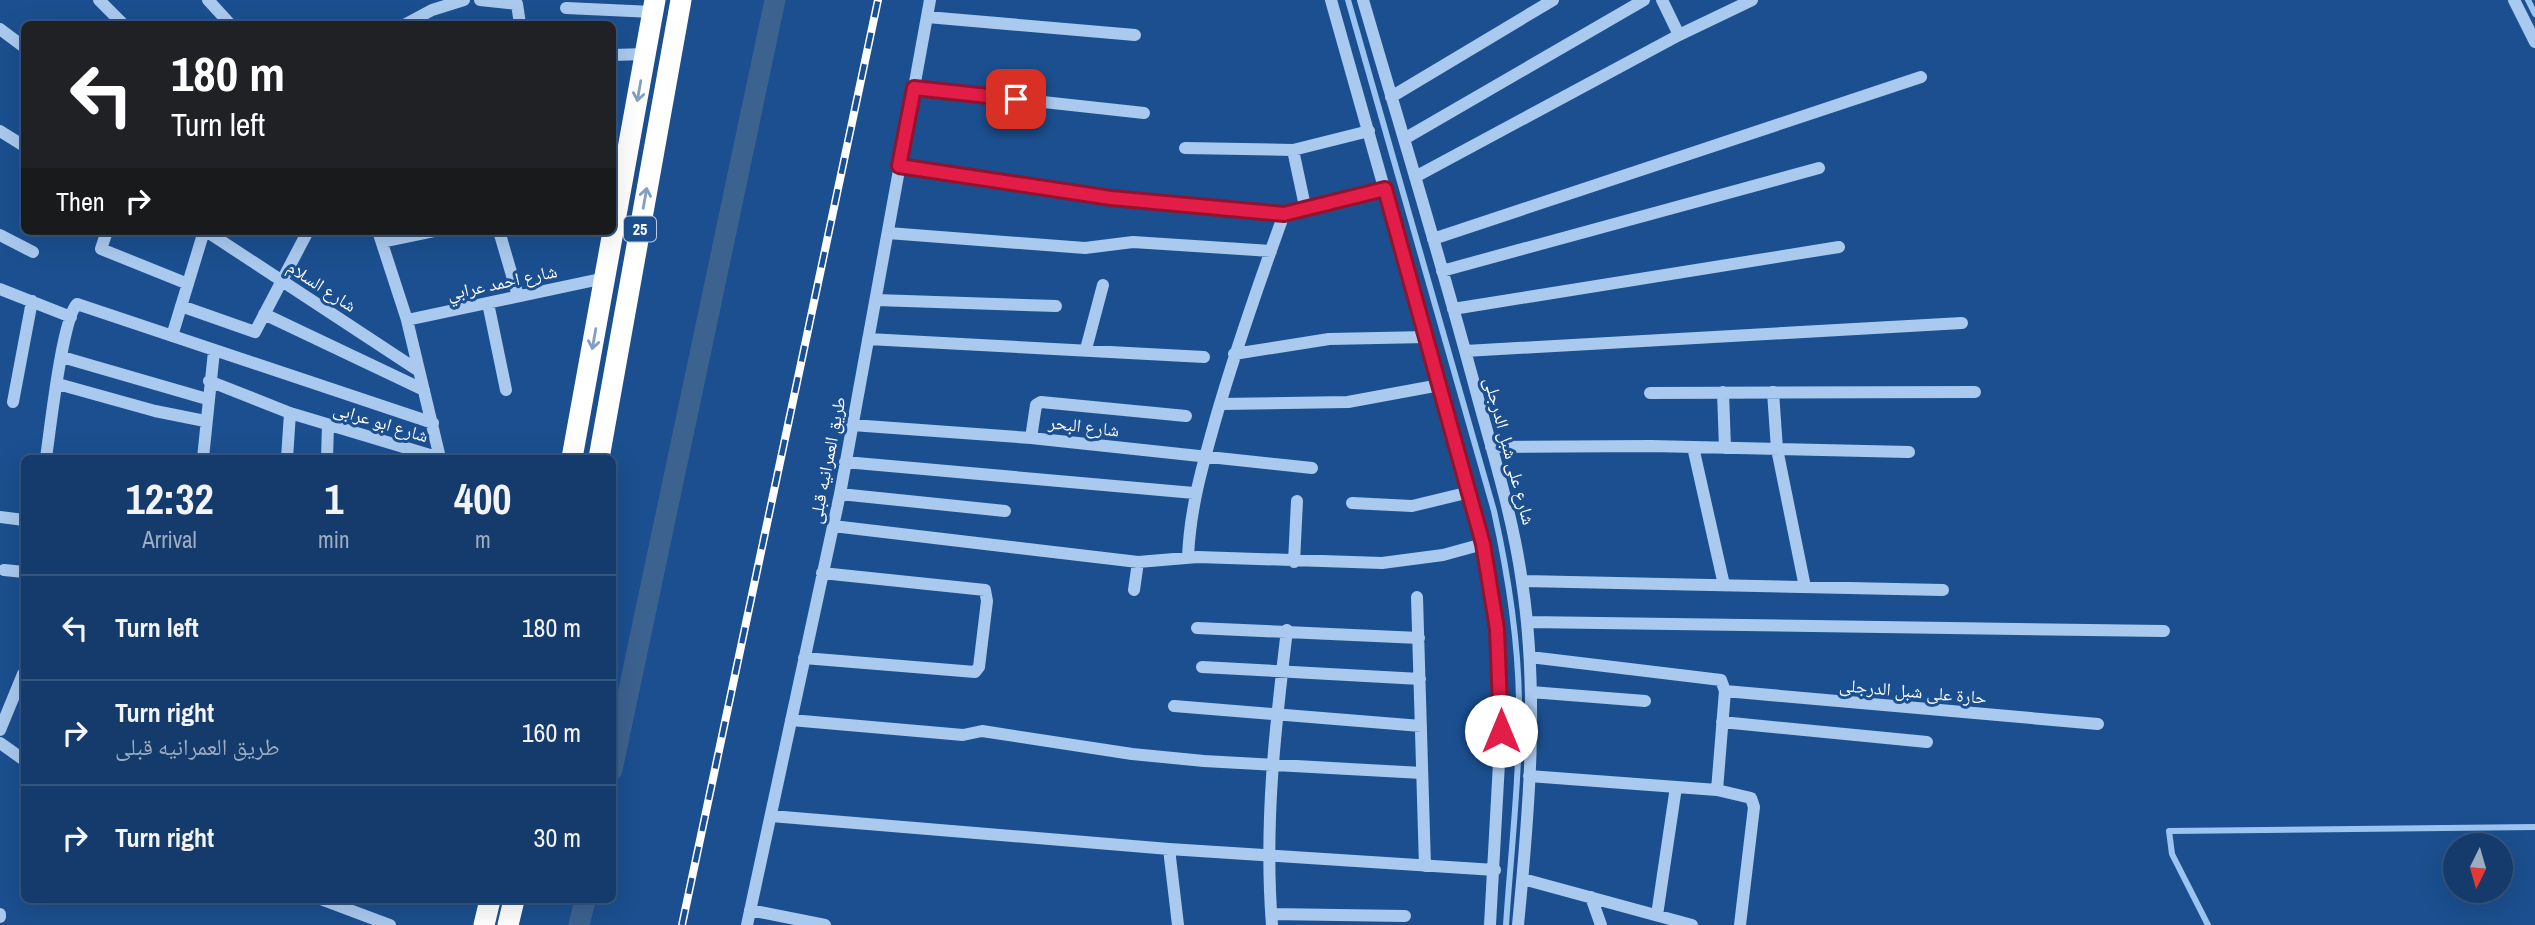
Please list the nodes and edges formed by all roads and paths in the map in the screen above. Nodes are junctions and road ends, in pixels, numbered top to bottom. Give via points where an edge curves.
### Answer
1 (99, 0) edge
2 (208, 0) edge
3 (464, 0) edge
4 (480, 0) edge
5 (681, 0) edge
6 (930, 0) edge
7 (1331, 0) edge
8 (1363, 0) edge
9 (1553, 0) edge
10 (1644, 0) edge
11 (1661, 0) edge
12 (1752, 0) edge
13 (2514, 0) edge
14 (501, 1) edge
15 (654, 6) edge
16 (566, 8) dead end
17 (927, 17) junction
18 (120, 21) edge
19 (227, 21) edge
20 (412, 21) edge
21 (520, 21) edge
22 (0, 29) edge
23 (1135, 35) dead end
24 (1679, 35) junction
25 (2535, 41) edge
26 (21, 45) edge
27 (646, 54) junction
28 (616, 55) edge
29 (1921, 77) dead end
30 (914, 88) junction
31 (1391, 97) junction
32 (1144, 113) dead end
33 (0, 131) edge
34 (1369, 131) junction
35 (1404, 139) junction
36 (21, 144) edge
37 (1185, 148) dead end
38 (1293, 150) junction
39 (899, 166) junction
40 (1819, 168) dead end
41 (1415, 177) junction
42 (617, 189) edge
43 (1385, 189) junction
44 (1306, 211) junction
45 (1284, 214) junction
46 (888, 233) junction
47 (0, 235) edge
48 (105, 235) edge
49 (204, 235) edge
50 (211, 235) edge
51 (306, 235) edge
52 (500, 235) edge
53 (611, 235) edge
54 (380, 236) edge
55 (1433, 239) junction
56 (1839, 247) dead end
57 (1271, 251) junction
58 (33, 252) dead end
59 (1442, 271) junction
60 (605, 278) junction
61 (283, 281) junction
62 (188, 284) junction
63 (1103, 285) dead end
64 (0, 289) edge
65 (518, 296) junction
66 (876, 300) junction
67 (32, 301) junction
68 (488, 303) junction
69 (181, 306) junction
70 (1056, 306) dead end
71 (599, 309) junction
72 (1453, 309) junction
73 (625, 313) junction
74 (264, 314) junction
75 (71, 317) junction
76 (407, 320) junction
77 (1962, 323) dead end
78 (172, 336) junction
79 (1427, 337) junction
80 (869, 339) junction
81 (1087, 349) junction
82 (214, 351) junction
83 (1465, 351) junction
84 (1234, 354) junction
85 (62, 357) junction
86 (1204, 357) dead end
87 (419, 371) junction
88 (209, 381) junction
89 (58, 384) junction
90 (1440, 385) junction
91 (424, 390) junction
92 (506, 390) dead end
93 (1723, 392) junction
94 (1773, 392) junction
95 (1976, 392) dead end
96 (1650, 393) dead end
97 (207, 399) junction
98 (13, 402) dead end
99 (1220, 404) junction
100 (290, 413) junction
101 (1186, 416) dead end
102 (205, 421) junction
103 (433, 423) junction
104 (328, 425) junction
105 (852, 425) junction
106 (1031, 438) junction
107 (388, 443) junction
108 (1491, 447) junction
109 (1693, 447) junction
110 (1725, 448) junction
111 (1777, 449) junction
112 (1909, 452) dead end
113 (46, 455) edge
114 (203, 455) edge
115 (287, 455) edge
116 (327, 455) edge
117 (389, 455) edge
118 (423, 455) edge
119 (439, 455) edge
120 (573, 455) edge
121 (600, 455) edge
122 (1204, 458) junction
123 (845, 462) junction
124 (1312, 468) dead end
125 (1470, 492) junction
126 (1194, 493) junction
127 (840, 494) junction
128 (1297, 501) dead end
129 (1352, 503) dead end
130 (1005, 511) dead end
131 (0, 517) edge
132 (21, 520) edge
133 (833, 526) junction
134 (1483, 544) junction
135 (1188, 557) junction
136 (1138, 562) junction
137 (1294, 562) junction
138 (4, 570) dead end
139 (21, 572) edge
140 (822, 573) junction
141 (1522, 581) junction
142 (1724, 585) junction
143 (1805, 587) junction
144 (1134, 590) dead end
145 (1943, 590) dead end
146 (1417, 597) dead end
147 (1527, 622) junction
148 (1197, 628) dead end
149 (1287, 630) junction
150 (2164, 631) dead end
151 (1419, 638) junction
152 (1530, 657) junction
153 (804, 658) junction
154 (1202, 667) dead end
155 (1282, 673) junction
156 (21, 679) edge
157 (1420, 679) junction
158 (1725, 691) junction
159 (1531, 692) junction
160 (1645, 701) dead end
161 (1174, 706) dead end
162 (1277, 714) junction
163 (791, 720) junction
164 (1722, 722) junction
165 (2098, 724) dead end
166 (1421, 726) junction
167 (0, 730) edge
168 (0, 743) edge
169 (1927, 743) dead end
170 (21, 758) edge
171 (1272, 765) junction
172 (1422, 773) junction
173 (1529, 776) junction
174 (1676, 787) junction
175 (1717, 790) junction
176 (771, 816) junction
177 (1169, 849) junction
178 (1267, 856) junction
179 (1425, 866) junction
180 (1495, 870) junction
181 (1523, 879) junction
182 (1591, 897) junction
183 (331, 903) edge
184 (489, 903) edge
185 (513, 903) edge
186 (750, 910) junction
187 (1657, 915) junction
188 (1405, 916) dead end
189 (1271, 920) edge
190 (1688, 924) edge
191 (390, 925) edge
192 (484, 925) edge
193 (508, 925) edge
194 (747, 925) edge
195 (825, 925) edge
196 (1178, 925) edge
197 (1490, 925) edge
198 (1518, 925) edge
199 (1601, 925) edge
200 (1740, 925) edge

1 - 18 street
2 - 19 street
3 - 20 street
4 - 14 street
73 -> 5 highway, 25
6 - 17 street, طريق العمرانيه قبلى
7 - 34 street
8 - 31 street, شارع على شبل الدرجلى
9 - 31 street
10 - 35 street
11 - 24 street
12 - 24 street
13 - 25 street
14 - 21 street via 518,4
15 - 16 street
15 - 27 highway, 25
17 - 23 street
17 - 30 street, طريق العمرانيه قبلى
22 - 26 street
24 - 41 street
27 - 28 street
27 -> 42 highway, 25
29 - 55 street
30 - 32 street
30 - 39 street, طريق العمرانيه قبلى
31 - 35 street, شارع على شبل الدرجلى
33 - 36 street
34 - 38 street
34 - 43 street
35 - 41 street, شارع على شبل الدرجلى
37 - 38 street
38 - 44 street
39 - 45 street via 1111,198
39 - 46 street, طريق العمرانيه قبلى
40 - 59 street
41 - 55 street, شارع على شبل الدرجلى
43 - 44 street
43 - 79 street
44 - 45 street
45 - 57 street
46 - 57 street via 1086,248 1133,242
46 - 66 street, طريق العمرانيه قبلى
47 - 58 street
48 - 62 street via 100,249
49 - 62 street
50 - 61 street, شارع السلام
51 - 61 street
52 - 65 street
53 - 60 highway, 25
54 - 76 street, شارع ابو عرابى
55 - 59 street, شارع على شبل الدرجلى
56 - 72 street
57 - 84 street
59 - 72 street, شارع على شبل الدرجلى
60 - 65 street, شارع احمد عرابي
60 - 71 highway, 25
61 - 74 street
61 - 87 street, شارع السلام
62 - 69 street
63 - 81 street
64 - 67 street
65 - 68 street, شارع احمد عرابي
66 - 70 street
66 - 80 street, طريق العمرانيه قبلى
67 - 75 street
67 - 98 street
68 - 76 street, شارع احمد عرابي
68 - 92 street
69 - 74 street via 255,332
69 - 78 street
71 - 73 highway
71 -> 120 highway, 25
72 - 83 street, شارع على شبل الدرجلى
73 - 121 highway, 25
74 - 91 street
75 - 78 street via 77,304
75 - 85 street
76 - 87 street, شارع ابو عرابى
77 - 83 street
78 - 82 street
79 - 84 street via 1329,339
79 - 90 street
80 - 81 street
80 - 105 street, طريق العمرانيه قبلى
81 - 86 street
82 - 88 street
82 - 103 street
83 - 108 street, شارع على شبل الدرجلى
84 - 99 street
85 - 89 street
85 - 97 street
87 - 91 street, شارع ابو عرابى
88 - 97 street
88 - 100 street, شارع ابو عرابى
89 - 102 street
89 - 113 street
90 - 99 street via 1348,402
90 - 125 street
91 - 103 street, شارع ابو عرابى
93 - 94 street
93 - 96 street
93 - 110 street
94 - 95 street
94 - 111 street
97 - 102 street
99 - 122 street
100 - 104 street, شارع ابو عرابى
100 - 115 street
101 - 106 street via 1041,402 1036,405
102 - 114 street
103 - 119 street, شارع ابو عرابى
104 - 107 street, شارع ابو عرابى
104 - 116 street
105 - 106 street, شارع البحر
105 - 123 street, طريق العمرانيه قبلى
106 - 122 street, شارع البحر
107 - 117 street
107 - 118 street, شارع ابو عرابى
108 - 109 street
108 - 141 street, شارع على شبل الدرجلى via 1510,513
109 - 110 street
109 - 142 street
110 - 111 street
111 - 112 street
111 - 143 street
122 - 124 street, شارع البحر
122 - 126 street
123 - 126 street
123 - 127 street, طريق العمرانيه قبلى
125 - 129 street via 1412,506
125 - 134 street
126 - 135 street
127 - 130 street
127 - 133 street, طريق العمرانيه قبلى
128 - 137 street
131 - 132 street
133 - 136 street
133 - 140 street, طريق العمرانيه قبلى
134 - 137 street via 1433,557 1382,563
134 - 180 street via 1501,669
135 - 136 street
135 - 137 street
136 - 144 street
138 - 139 street
140 - 153 street, طريق العمرانيه قبلى
140 - 153 street via 985,590 979,667 975,672
141 - 142 street
141 - 147 street, شارع على شبل الدرجلى
142 - 143 street
143 - 145 street
146 - 151 street
147 - 150 street
147 - 152 street, شارع على شبل الدرجلى
148 - 149 street
149 - 151 street
149 - 155 street
151 - 157 street
152 - 158 street via 1717,679
152 - 159 street, شارع على شبل الدرجلى
153 - 163 street, طريق العمرانيه قبلى
154 - 155 street
155 - 157 street
155 - 162 street
156 - 167 street
157 - 166 street
158 - 164 street
158 - 165 street, حارة على شبل الدرجلى
159 - 160 street
159 - 173 street, شارع على شبل الدرجلى
161 - 162 street
162 - 166 street
162 - 171 street
163 - 171 street via 962,735 982,731 1132,754
163 - 176 street, طريق العمرانيه قبلى
164 - 169 street
164 - 175 street
166 - 172 street
168 - 170 street
171 - 172 street
171 - 178 street
172 - 179 street
173 - 174 street
173 - 181 street, شارع على شبل الدرجلى
174 - 175 street
174 - 187 street
175 - 200 street via 1748,796 1754,802
176 - 177 street
176 - 186 street, طريق العمرانيه قبلى
177 - 178 street
177 - 196 street
178 - 179 street
178 - 189 street
179 - 180 street
180 - 197 street
181 - 182 street
181 - 198 street, شارع على شبل الدرجلى
182 - 187 street
182 - 199 street
183 - 191 street
184 - 192 highway
185 - 193 highway
186 - 194 street, طريق العمرانيه قبلى
186 - 195 street
187 - 190 street
188 - 189 street

